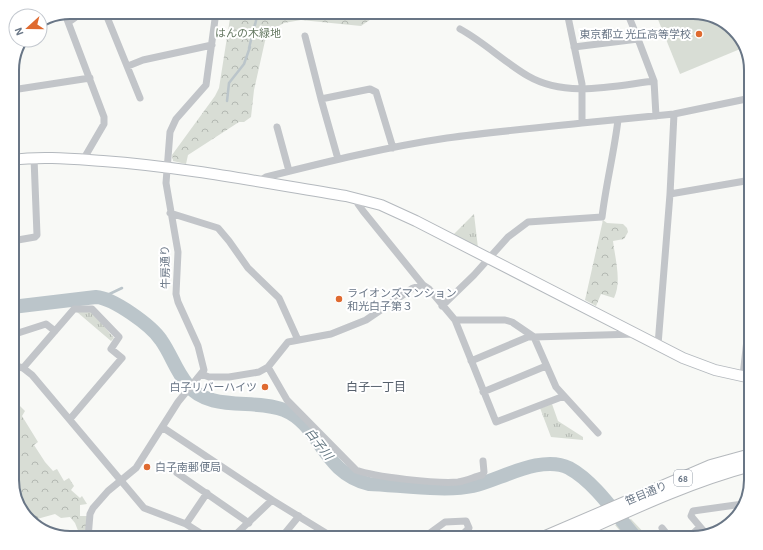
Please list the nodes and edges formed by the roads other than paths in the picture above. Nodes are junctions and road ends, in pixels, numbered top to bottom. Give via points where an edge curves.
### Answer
1 (73, 19) edge
2 (108, 19) edge
3 (215, 19) edge
4 (568, 19) edge
5 (630, 19) edge
6 (69, 22) joint
7 (460, 29) dead end
8 (306, 36) dead end
9 (638, 39) junction
10 (212, 45) junction
11 (574, 47) junction
12 (128, 66) junction
13 (90, 78) junction
14 (654, 81) junction
15 (19, 89) edge
16 (581, 89) junction
17 (140, 98) dead end
18 (321, 99) junction
19 (744, 99) edge
20 (674, 114) junction
21 (656, 116) junction
22 (618, 120) junction
23 (582, 123) junction
24 (277, 127) dead end
25 (393, 148) junction
26 (34, 158) junction
27 (19, 159) edge
28 (338, 159) junction
29 (83, 160) junction
30 (168, 166) junction
31 (289, 172) junction
32 (744, 181) edge
33 (258, 182) junction
34 (670, 194) junction
35 (359, 199) junction
36 (170, 213) junction
37 (19, 240) edge
38 (489, 258) junction
39 (423, 286) junction
40 (442, 306) junction
41 (455, 320) junction
42 (55, 331) junction
43 (19, 332) edge
44 (636, 334) junction
45 (534, 337) junction
46 (298, 340) junction
47 (658, 345) junction
48 (471, 361) junction
49 (268, 366) junction
50 (546, 366) junction
51 (19, 367) edge
52 (23, 368) junction
53 (202, 374) junction
54 (744, 376) edge
55 (483, 392) junction
56 (564, 396) junction
57 (70, 419) junction
58 (162, 427) junction
59 (598, 433) dead end
60 (744, 457) edge
61 (483, 461) dead end
62 (744, 467) edge
63 (177, 473) dead end
64 (122, 481) junction
65 (207, 493) junction
66 (272, 500) junction
67 (737, 505) edge
68 (621, 509) junction
69 (299, 516) junction
70 (594, 521) junction
71 (249, 523) junction
72 (186, 524) junction
73 (700, 527) junction
74 (662, 528) dead end
75 (702, 530) edge
76 (89, 531) edge
77 (197, 531) edge
78 (240, 531) edge
79 (287, 531) edge
80 (321, 531) edge
81 (433, 531) edge
82 (466, 531) edge
83 (564, 531) edge
84 (578, 531) edge
85 (664, 531) edge
86 (696, 531) edge

1 - 6 street
2 - 12 street
3 - 10 street, 牛房通り
4 - 11 street
5 - 9 street
6 - 13 street
7 - 16 street via 528,76 559,87
8 - 18 street
9 - 11 street
9 - 14 street
10 - 12 street via 143,60
10 - 30 street, 牛房通り via 206,85 176,119 170,132
11 - 16 street
12 - 17 street
13 - 15 street
13 - 29 street via 104,117 104,124
14 - 16 street
14 - 21 street
16 - 23 street
18 - 25 street via 370,89 376,92
18 - 28 street
19 - 20 street
20 - 21 street
20 - 34 street
21 - 22 street
22 - 23 street
22 - 38 street via 602,217 528,222 513,233
23 - 25 street via 447,138
24 - 31 street
25 - 28 street
26 - 27 street
26 - 29 street
26 - 37 street via 37,235
28 - 31 street
29 - 30 street
30 - 33 street
30 - 36 street, 牛房通り via 166,183
31 - 33 street via 266,177
32 - 34 street
33 - 35 street
34 - 47 street
35 - 38 street via 399,212
35 - 39 street via 358,204 363,211
36 - 46 street via 218,228 248,268 279,298
36 - 53 street, 牛房通り via 178,252 176,294 200,351 204,370
38 - 40 street
38 - 44 street
39 - 40 street via 429,289
39 - 46 street via 413,288 366,320 331,334
40 - 41 street
41 - 45 street via 505,320
41 - 48 street
42 - 43 street via 46,324
42 - 52 street
42 - 57 street via 74,309 92,309 119,338 111,349 122,358
44 - 45 street
44 - 47 street
45 - 48 street via 528,337
45 - 50 street
46 - 49 street via 288,342
47 - 54 street via 715,370
48 - 55 street
49 - 53 street via 259,372 243,376 209,377
49 - 61 street via 287,400 356,470 391,477 458,482 482,475
50 - 55 street
50 - 56 street via 556,388
51 - 52 street
52 - 57 street
53 - 58 street via 184,394
55 - 56 street via 496,422
56 - 59 street
57 - 64 street
58 - 64 street via 136,468
58 - 66 street
60 - 68 main road, 笹目通り / 68 via 711,466
62 - 68 main road, 笹目通り / 68 via 714,475
63 - 65 street
64 - 72 street via 144,508
64 - 76 street via 108,491 93,508
65 - 71 street
65 - 72 street
66 - 69 street
66 - 71 street
67 - 73 street via 693,511 691,516
68 - 70 main road, 笹目通り / 68
69 - 79 street
69 - 80 street
70 - 83 main road, 笹目通り / 68
70 - 84 main road, 笹目通り / 68
71 - 78 street
72 - 77 street
73 - 75 street
73 - 86 street
74 - 85 street
81 - 82 street via 445,522 466,521 469,528

